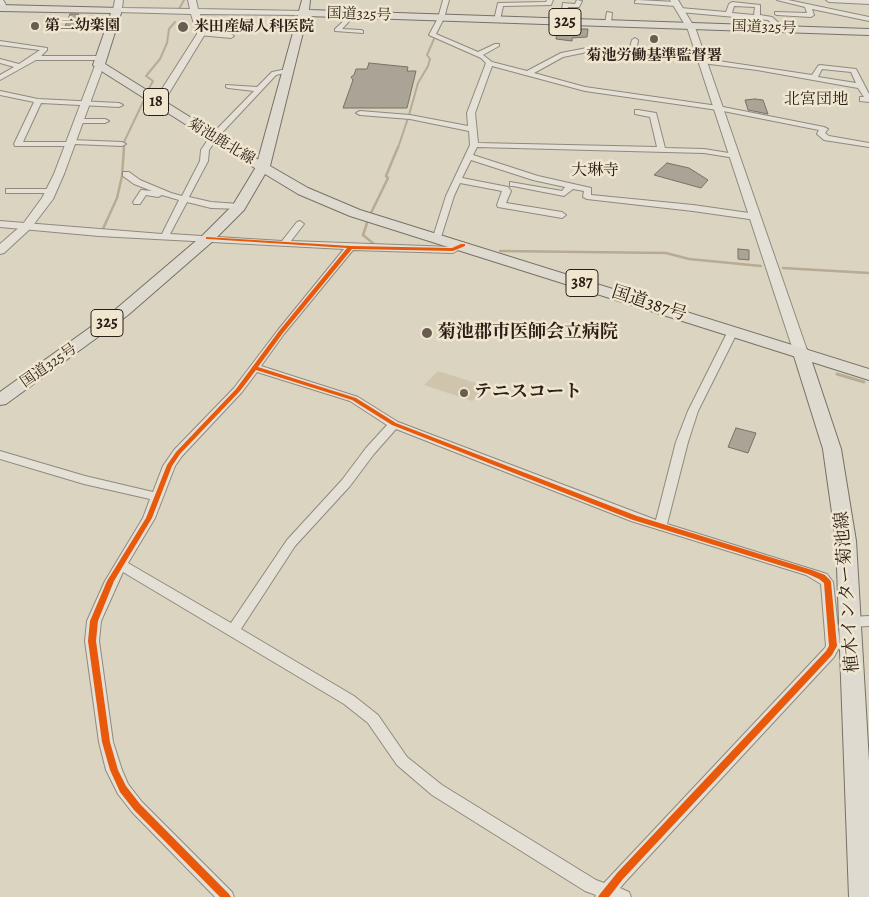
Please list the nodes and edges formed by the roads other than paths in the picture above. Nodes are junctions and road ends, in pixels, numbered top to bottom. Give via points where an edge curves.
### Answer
1 (192, 0) edge
2 (306, 0) edge
3 (446, 0) edge
4 (550, 0) edge
5 (782, 0) edge
6 (816, 0) edge
7 (829, 0) edge
8 (579, 1) dead end
9 (799, 1) edge
10 (517, 2) edge
11 (637, 2) dead end
12 (869, 2) edge
13 (118, 5) edge
14 (677, 5) edge
15 (0, 6) edge
16 (809, 6) junction
17 (196, 11) junction
18 (303, 13) junction
19 (729, 13) junction
20 (777, 13) dead end
21 (352, 15) junction
22 (757, 16) junction
23 (441, 18) junction
24 (869, 19) edge
25 (497, 20) junction
26 (562, 22) junction
27 (689, 26) junction
28 (779, 29) junction
29 (869, 32) edge
30 (201, 34) junction
31 (231, 36) dead end
32 (358, 38) dead end
33 (635, 40) dead end
34 (0, 43) edge
35 (497, 45) dead end
36 (664, 47) dead end
37 (632, 53) junction
38 (478, 55) junction
39 (664, 56) junction
40 (35, 58) junction
41 (702, 60) junction
42 (0, 61) edge
43 (100, 61) junction
44 (490, 63) junction
45 (21, 66) junction
46 (287, 71) junction
47 (0, 72) edge
48 (9, 73) junction
49 (529, 73) junction
50 (0, 78) edge
51 (814, 78) junction
52 (228, 86) dead end
53 (861, 86) junction
54 (259, 89) junction
55 (0, 93) edge
56 (867, 99) edge
57 (38, 101) junction
58 (158, 103) junction
59 (85, 104) junction
60 (119, 105) dead end
61 (718, 108) junction
62 (638, 112) dead end
63 (360, 113) dead end
64 (79, 120) junction
65 (105, 121) dead end
66 (472, 129) junction
67 (214, 138) junction
68 (71, 143) junction
69 (122, 144) dead end
70 (474, 145) junction
71 (869, 145) edge
72 (662, 151) junction
73 (470, 156) junction
74 (735, 156) junction
75 (263, 167) junction
76 (126, 174) dead end
77 (524, 174) junction
78 (458, 180) junction
79 (571, 186) junction
80 (509, 187) junction
81 (9, 191) dead end
82 (51, 191) junction
83 (184, 201) junction
84 (137, 202) dead end
85 (239, 206) junction
86 (562, 215) dead end
87 (756, 217) junction
88 (0, 224) edge
89 (300, 224) dead end
90 (27, 226) junction
91 (165, 236) junction
92 (437, 237) junction
93 (208, 238) junction
94 (285, 243) junction
95 (463, 245) junction
96 (351, 247) junction
97 (0, 250) edge
98 (733, 331) junction
99 (801, 353) junction
100 (256, 368) junction
101 (869, 375) edge
102 (0, 400) edge
103 (394, 424) junction
104 (0, 455) edge
105 (157, 497) junction
106 (661, 525) junction
107 (122, 565) junction
108 (233, 631) junction
109 (851, 633) edge
110 (612, 896) edge
111 (226, 897) edge
112 (863, 897) edge

1 - 17 street
2 - 18 main road
3 - 23 street
4 - 10 street via 549,4
5 - 9 street
5 - 16 street
6 - 9 street
7 - 12 street
8 - 26 street via 577,6 565,5
10 - 25 street via 500,4
11 - 14 street
13 - 15 main road
13 - 17 street
13 - 43 main road
14 - 19 street
14 - 27 street
16 - 20 street via 811,15
16 - 24 street
17 - 18 street
17 - 30 street
18 - 21 main road, 国道325号 / 325
18 - 46 main road, 国道325号 / 325
19 - 22 street
19 - 22 street via 732,4 754,5 758,6
21 - 23 main road, 国道325号 / 325
21 - 32 street via 337,29 338,33 363,30
22 - 28 street via 773,19
23 - 25 main road, 国道325号 / 325
23 - 38 street via 432,35
25 - 26 main road, 国道325号 / 325
26 - 27 main road, 国道325号 / 325 via 608,18
27 - 28 main road, 国道325号 / 325
27 - 41 street
28 - 29 main road, 国道325号 / 325
30 - 31 street
30 - 58 street
33 - 37 street
34 - 40 street via 43,47 44,51
35 - 38 street
36 - 39 street
37 - 39 street
37 - 49 street via 572,51
38 - 44 street
39 - 41 street
40 - 43 street
40 - 45 street
41 - 51 street
41 - 61 street
42 - 45 street
43 - 58 main road, 菊池鹿北線 / 18
43 - 59 street
44 - 49 street
44 - 66 street via 471,113
45 - 48 street
46 - 54 street via 274,73
46 - 75 main road, 国道325号 / 325
47 - 48 street
48 - 50 street
49 - 61 street via 585,89
51 - 53 street
51 - 53 street via 820,67 854,70
52 - 54 street
53 - 56 street
54 - 67 street
55 - 57 street
57 - 59 street
57 - 68 street via 18,144
58 - 67 main road, 菊池鹿北線 / 18
59 - 60 street
59 - 64 street
61 - 71 street via 824,129 821,134 827,138
61 - 74 street
62 - 72 street via 652,115
63 - 66 street via 410,117
64 - 65 street
64 - 68 street
66 - 70 street
67 - 75 main road, 菊池鹿北線 / 18
67 - 83 street via 205,150 204,161
68 - 69 street
68 - 82 street
70 - 72 street
70 - 73 street
72 - 74 street via 704,151
73 - 77 street
73 - 78 street
74 - 87 street
75 - 85 main road, 国道325号 / 325
75 - 92 main road, 国道387号 / 387 via 342,209
76 - 83 street via 152,189
77 - 79 street
77 - 80 street
78 - 80 street
78 - 92 street
79 - 80 street via 564,194
79 - 87 street via 588,190 587,197
80 - 86 street via 501,205
81 - 82 street
82 - 90 street
83 - 84 street via 144,192
83 - 85 street
83 - 91 street
85 - 93 main road, 国道325号 / 325
87 - 99 street
88 - 90 street
89 - 94 street
90 - 91 street
90 - 97 street
91 - 93 street
92 - 95 main road, 国道387号 / 387
93 - 94 street
93 - 102 main road, 国道325号 / 325 via 115,318
94 - 96 street
95 - 96 street via 453,250
95 - 98 main road, 国道387号 / 387
96 - 100 street via 281,332
98 - 99 main road, 国道387号 / 387
98 - 106 street via 693,411
99 - 101 main road, 国道387号 / 387
99 - 109 main road, 植木インター菊池線 via 837,471 846,541
100 - 103 street via 354,400
100 - 105 street via 178,453 169,466
103 - 106 street via 539,482
103 - 108 street via 346,484 291,543
104 - 105 street
105 - 107 street
106 - 109 street via 822,577
107 - 108 street
107 - 111 street via 102,600 94,621 92,641 106,742 114,770 137,807
108 - 110 street via 349,700 373,719 402,761 437,790
109 - 110 street via 620,876
109 - 112 main road, 植木インター菊池線

